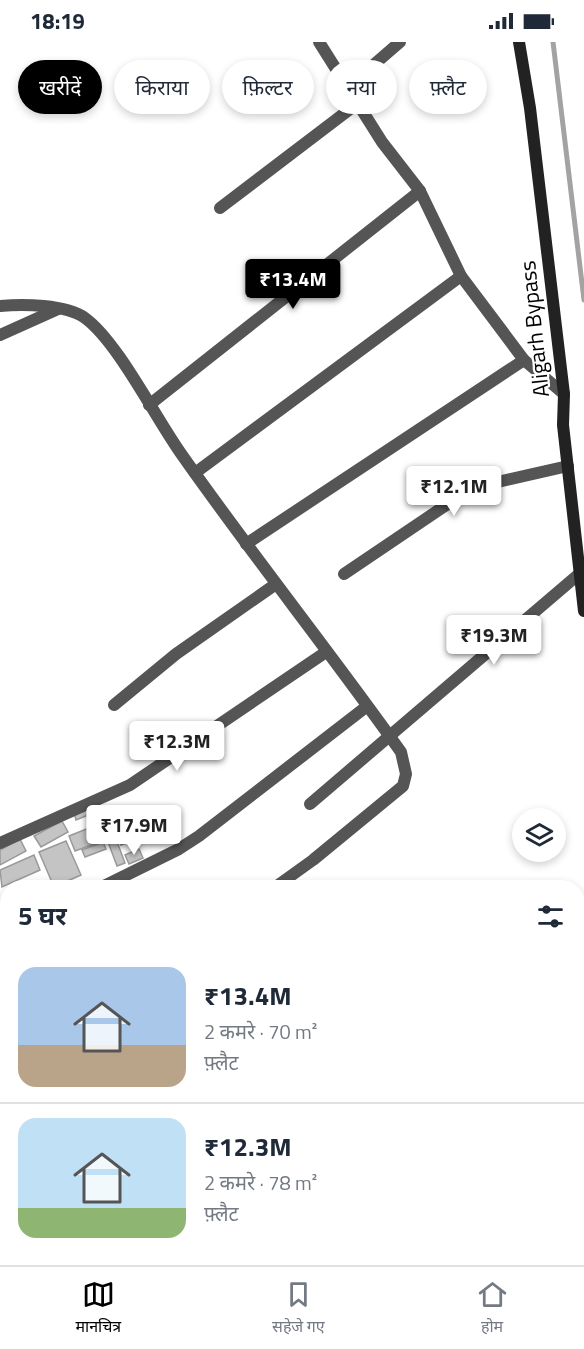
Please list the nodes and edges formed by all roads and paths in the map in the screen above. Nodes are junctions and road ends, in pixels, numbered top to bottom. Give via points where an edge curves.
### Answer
1 (318, 42) edge
2 (400, 42) edge
3 (519, 42) edge
4 (330, 60) edge
5 (379, 60) edge
6 (344, 114) edge
7 (365, 114) edge
8 (420, 191) junction
9 (220, 208) dead end
10 (461, 276) junction
11 (0, 306) edge
12 (58, 309) junction
13 (0, 335) edge
14 (524, 360) junction
15 (564, 394) junction
16 (149, 405) junction
17 (568, 466) junction
18 (195, 473) junction
19 (246, 544) junction
20 (344, 574) dead end
21 (579, 574) junction
22 (276, 584) junction
23 (584, 611) edge
24 (326, 652) junction
25 (114, 705) dead end
26 (366, 707) junction
27 (389, 735) junction
28 (310, 804) dead end
29 (0, 843) edge
30 (116, 880) edge
31 (284, 880) edge

1 - 4 street
2 - 5 street
3 - 15 main road, Aligarh Bypass
6 - 9 street
7 - 8 street
8 - 10 street
8 - 16 street
10 - 14 street
10 - 18 street
11 - 12 street via 22,304
12 - 13 street
12 - 16 street via 84,317 109,344
14 - 15 street
14 - 19 street
15 - 17 main road, Aligarh Bypass
16 - 18 street
17 - 20 street via 489,484 461,495
17 - 21 main road, Aligarh Bypass
18 - 19 street
19 - 22 street
21 - 23 main road, Aligarh Bypass
21 - 27 street
22 - 24 street
22 - 25 street via 176,654
24 - 26 street
24 - 29 street via 129,785
26 - 27 street
26 - 30 street via 200,836
27 - 28 street
27 - 31 street via 401,752 406,774 402,786

